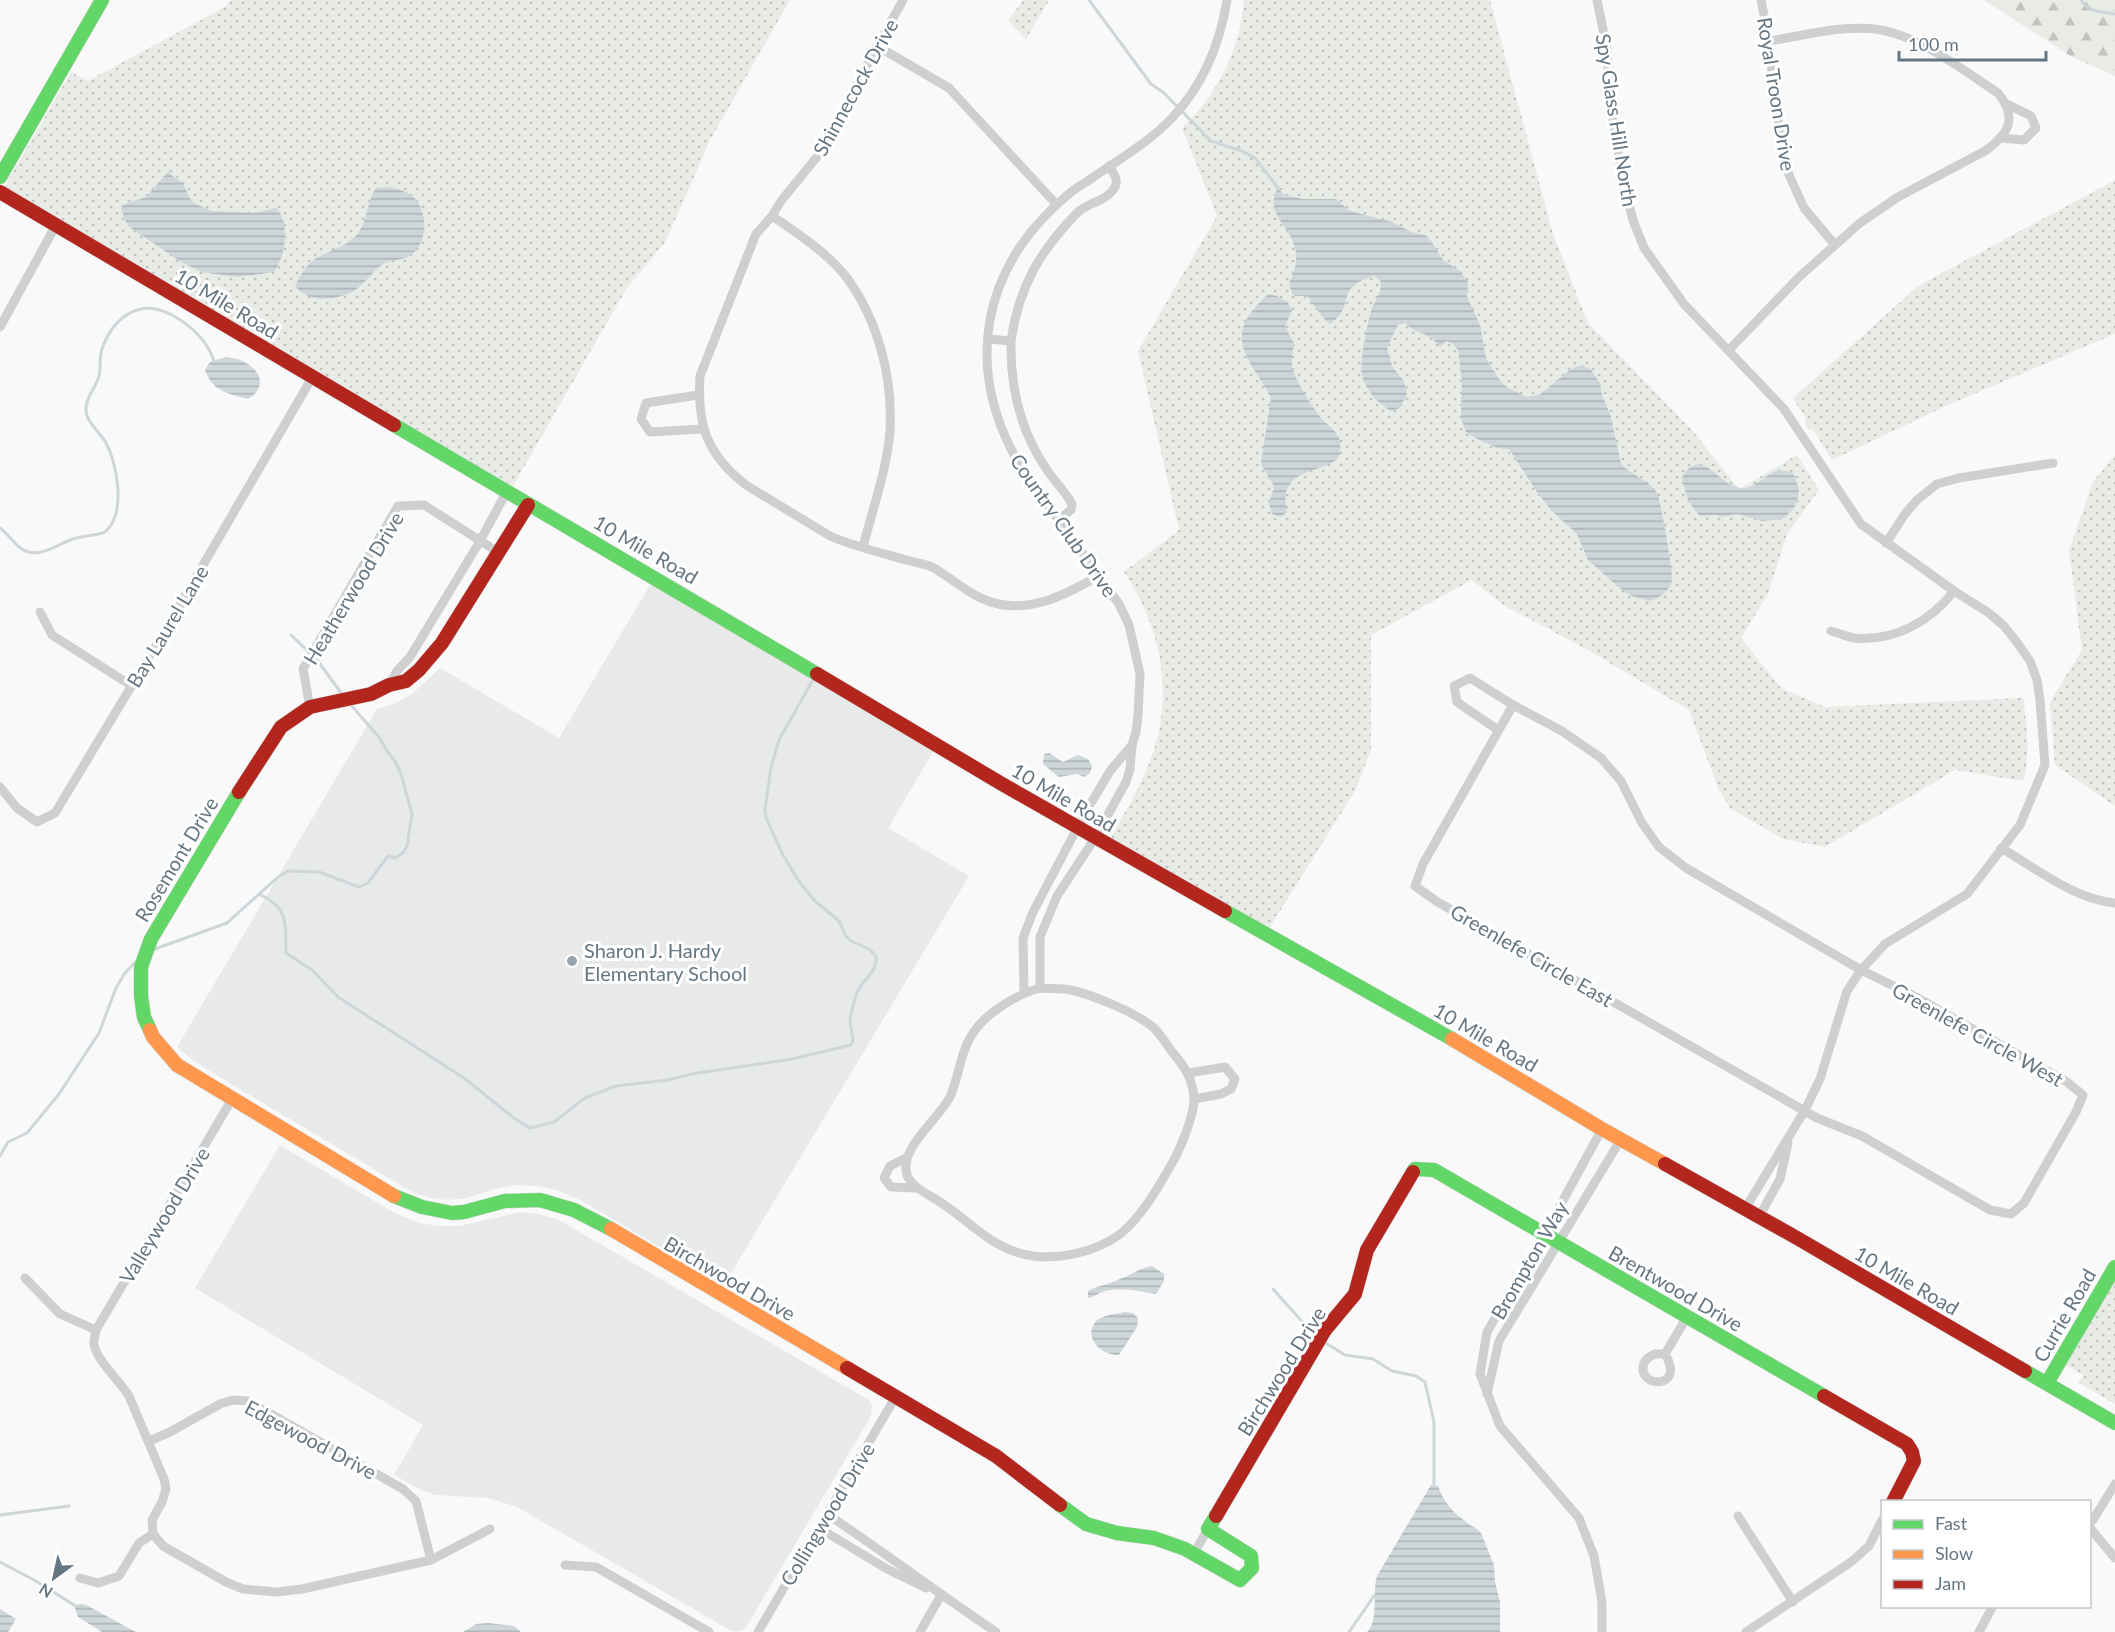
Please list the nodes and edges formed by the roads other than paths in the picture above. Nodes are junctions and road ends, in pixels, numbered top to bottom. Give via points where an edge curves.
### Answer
1 (102, 0) edge
2 (903, 0) edge
3 (1227, 0) edge
4 (1597, 0) edge
5 (1761, 0) edge
6 (1769, 41) junction
7 (877, 46) junction
8 (2007, 104) junction
9 (2001, 138) junction
10 (1109, 166) junction
11 (0, 177) edge
12 (0, 192) edge
13 (1056, 204) junction
14 (772, 216) junction
15 (56, 225) junction
16 (1835, 245) junction
17 (0, 327) edge
18 (988, 339) junction
19 (1011, 341) junction
20 (1729, 351) junction
21 (313, 376) junction
22 (698, 395) junction
23 (702, 429) junction
24 (2053, 463) dead end
25 (507, 491) junction
26 (528, 504) junction
27 (1059, 519) junction
28 (480, 541) junction
29 (1886, 543) junction
30 (863, 547) junction
31 (498, 552) junction
32 (1100, 575) junction
33 (1954, 591) junction
34 (40, 612) dead end
35 (425, 631) junction
36 (1831, 631) dead end
37 (442, 643) junction
38 (389, 685) junction
39 (132, 686) junction
40 (1513, 705) junction
41 (310, 707) junction
42 (1498, 730) junction
43 (1132, 745) junction
44 (0, 787) edge
45 (1078, 828) junction
46 (1095, 838) junction
47 (2001, 848) junction
48 (2115, 903) edge
49 (1861, 970) junction
50 (1040, 988) junction
51 (1024, 992) junction
52 (1189, 1073) junction
53 (232, 1099) junction
54 (1194, 1099) junction
55 (1805, 1110) junction
56 (1602, 1129) junction
57 (1789, 1138) junction
58 (1621, 1139) junction
59 (906, 1158) junction
60 (1415, 1169) joint
61 (916, 1188) junction
62 (1745, 1209) junction
63 (1759, 1217) junction
64 (1544, 1235) junction
65 (1558, 1243) junction
66 (2115, 1267) edge
67 (25, 1278) dead end
68 (1687, 1317) junction
69 (96, 1330) junction
70 (1665, 1354) dead end
71 (2047, 1383) junction
72 (896, 1396) junction
73 (1487, 1396) junction
74 (2115, 1423) edge
75 (149, 1441) junction
76 (2115, 1484) edge
77 (1894, 1500) edge
78 (827, 1514) junction
79 (1737, 1516) dead end
80 (2091, 1521) edge
81 (1881, 1522) edge
82 (819, 1528) junction
83 (490, 1529) dead end
84 (1208, 1529) junction
85 (2091, 1529) edge
86 (153, 1534) junction
87 (1194, 1553) junction
88 (2115, 1558) edge
89 (431, 1560) junction
90 (565, 1565) dead end
91 (80, 1578) dead end
92 (941, 1595) junction
93 (1793, 1602) junction
94 (1992, 1608) edge
95 (709, 1632) edge
96 (758, 1632) edge
97 (920, 1632) edge
98 (996, 1632) edge
99 (1602, 1632) edge
100 (1746, 1632) edge
101 (1979, 1632) edge

1 - 11 street
2 - 7 street, Shinnecock Drive
3 - 10 street, Country Club Drive via 1212,56 1186,101 1150,138
4 - 20 street, Spy Glass Hill North via 1623,182 1644,248 1684,304
5 - 6 street, Royal Troon Drive
6 - 8 street via 1830,31 1877,29 1917,43 1970,74
6 - 16 street, Royal Troon Drive via 1789,175 1804,207
7 - 13 street via 949,88
7 - 14 street, Shinnecock Drive via 830,141
8 - 9 street via 2007,130
8 - 9 street via 2031,116 2036,128 2024,140
9 - 16 street via 1961,165 1898,197
10 - 13 street, Country Club Drive
10 - 19 street via 1116,177 1112,191 1079,211 1034,267 1015,312
12 - 15 street, 10 Mile Road
13 - 18 street, Country Club Drive via 1011,260 1000,283
14 - 22 street, Shinnecock Drive via 756,234 700,376
14 - 30 street via 803,237 846,277 870,315 882,353 890,431
15 - 17 street
15 - 21 street, 10 Mile Road
16 - 20 street
18 - 19 street
18 - 27 street, Country Club Drive via 990,393 1008,447
19 - 27 street via 1021,419 1037,454 1072,504 1071,510
20 - 29 street, Spy Glass Hill North via 1784,409 1861,524
21 - 25 street, 10 Mile Road
21 - 39 street, Bay Laurel Lane
22 - 23 street, Shinnecock Drive
22 - 23 street via 646,403 641,419 650,432
23 - 30 street, Shinnecock Drive via 714,453 746,485 830,536
24 - 29 street via 1937,484 1917,500
25 - 26 street, 10 Mile Road
25 - 28 street
26 - 31 street, Rosemont Drive
26 - 45 street, 10 Mile Road
27 - 32 street, Country Club Drive
28 - 31 street, Heatherwood Drive
28 - 35 street
28 - 41 street, Heatherwood Drive via 424,505 398,506 303,669
29 - 33 street, Spy Glass Hill North
30 - 32 street, Shinnecock Drive via 932,567 981,599 1013,606 1043,603
31 - 37 street, Rosemont Drive
32 - 43 street, Country Club Drive via 1129,625 1140,674
33 - 36 street via 1932,615 1905,630 1854,638
33 - 47 street, Spy Glass Hill North via 2004,626 2030,662 2037,680 2045,765 2020,825
34 - 39 street via 52,635
35 - 37 street
35 - 38 street
37 - 38 street, Rosemont Drive via 406,681
38 - 41 street, Rosemont Drive via 370,694
39 - 44 street, Bay Laurel Lane via 55,813 37,822 17,808
40 - 42 street, Greenlefe Circle East
40 - 42 street via 1470,678 1454,686 1457,702
40 - 49 street via 1562,731 1601,758 1621,781 1659,847 1686,868
41 - 53 street, Rosemont Drive via 281,727 268,744 177,895 141,967 142,1007 153,1037 177,1065
42 - 55 street, Greenlefe Circle East via 1423,864 1415,886
43 - 45 street, Country Club Drive via 1110,771
43 - 46 street, Country Club Drive via 1126,782
45 - 46 street, 10 Mile Road
45 - 51 street, Country Club Drive via 1023,938
46 - 50 street, Country Club Drive via 1057,896 1040,937
46 - 56 street, 10 Mile Road via 1480,1055
47 - 48 street via 2071,890 2093,900
47 - 49 street, Spy Glass Hill North via 1967,894 1885,944
49 - 55 street, Spy Glass Hill North via 1847,991 1820,1079
49 - 55 street, Greenlefe Circle West via 2067,1082 2083,1095 2024,1203 2011,1214 1990,1210 1862,1136
50 - 51 street
50 - 52 street via 1072,990 1122,1009 1153,1028
51 - 59 street via 973,1033 950,1097
52 - 54 street
52 - 54 street via 1225,1067 1235,1079 1232,1089 1221,1095
53 - 69 street, Valleywood Drive
53 - 72 street, Birchwood Drive via 400,1200 420,1208 461,1213 520,1198 563,1204
54 - 61 street via 1182,1146 1157,1191 1129,1227 1087,1251 1034,1256 1012,1250 989,1240 941,1202
55 - 57 street, Spy Glass Hill North
56 - 58 street, 10 Mile Road
56 - 64 street, Brompton Way
57 - 62 street, Spy Glass Hill North
57 - 63 street via 1780,1179
58 - 62 street, 10 Mile Road
58 - 65 street, Brompton Way
59 - 61 street via 905,1172
59 - 61 street via 890,1166 884,1178 891,1187
60 - 64 street, Brentwood Drive via 1434,1170
60 - 84 street, Birchwood Drive via 1367,1250 1355,1294 1325,1329
62 - 63 street, 10 Mile Road
63 - 71 street, 10 Mile Road
64 - 65 street, Brentwood Drive
64 - 73 street, Brompton Way via 1487,1332 1480,1374
65 - 68 street, Brentwood Drive
65 - 73 street, Brompton Way via 1499,1341
66 - 71 street, Currie Road
67 - 69 street via 60,1314
68 - 70 street
68 - 77 street, Brentwood Drive via 1907,1444 1914,1461
69 - 75 street via 97,1352 122,1384
71 - 74 street, 10 Mile Road
72 - 78 street, Collingwood Drive
72 - 87 street, Birchwood Drive via 996,1456 1086,1524 1154,1538
73 - 99 street, Brompton Way via 1500,1426 1579,1518 1594,1556 1602,1602
75 - 86 street via 166,1489 152,1520
75 - 89 street, Edgewood Drive via 220,1404 248,1401 403,1490 416,1502
76 - 80 street
78 - 82 street, Collingwood Drive
78 - 92 street
79 - 93 street
81 - 93 street via 1869,1546
82 - 92 street via 887,1569
82 - 96 street, Collingwood Drive
83 - 89 street
84 - 87 street, Birchwood Drive
84 - 87 street, Birchwood Drive via 1251,1556 1252,1568 1240,1580
85 - 88 street
86 - 89 street via 163,1546 243,1589 302,1590
86 - 91 street via 139,1542 119,1576 98,1583
90 - 95 street via 596,1567
92 - 97 street
92 - 98 street
93 - 100 street
94 - 101 street

